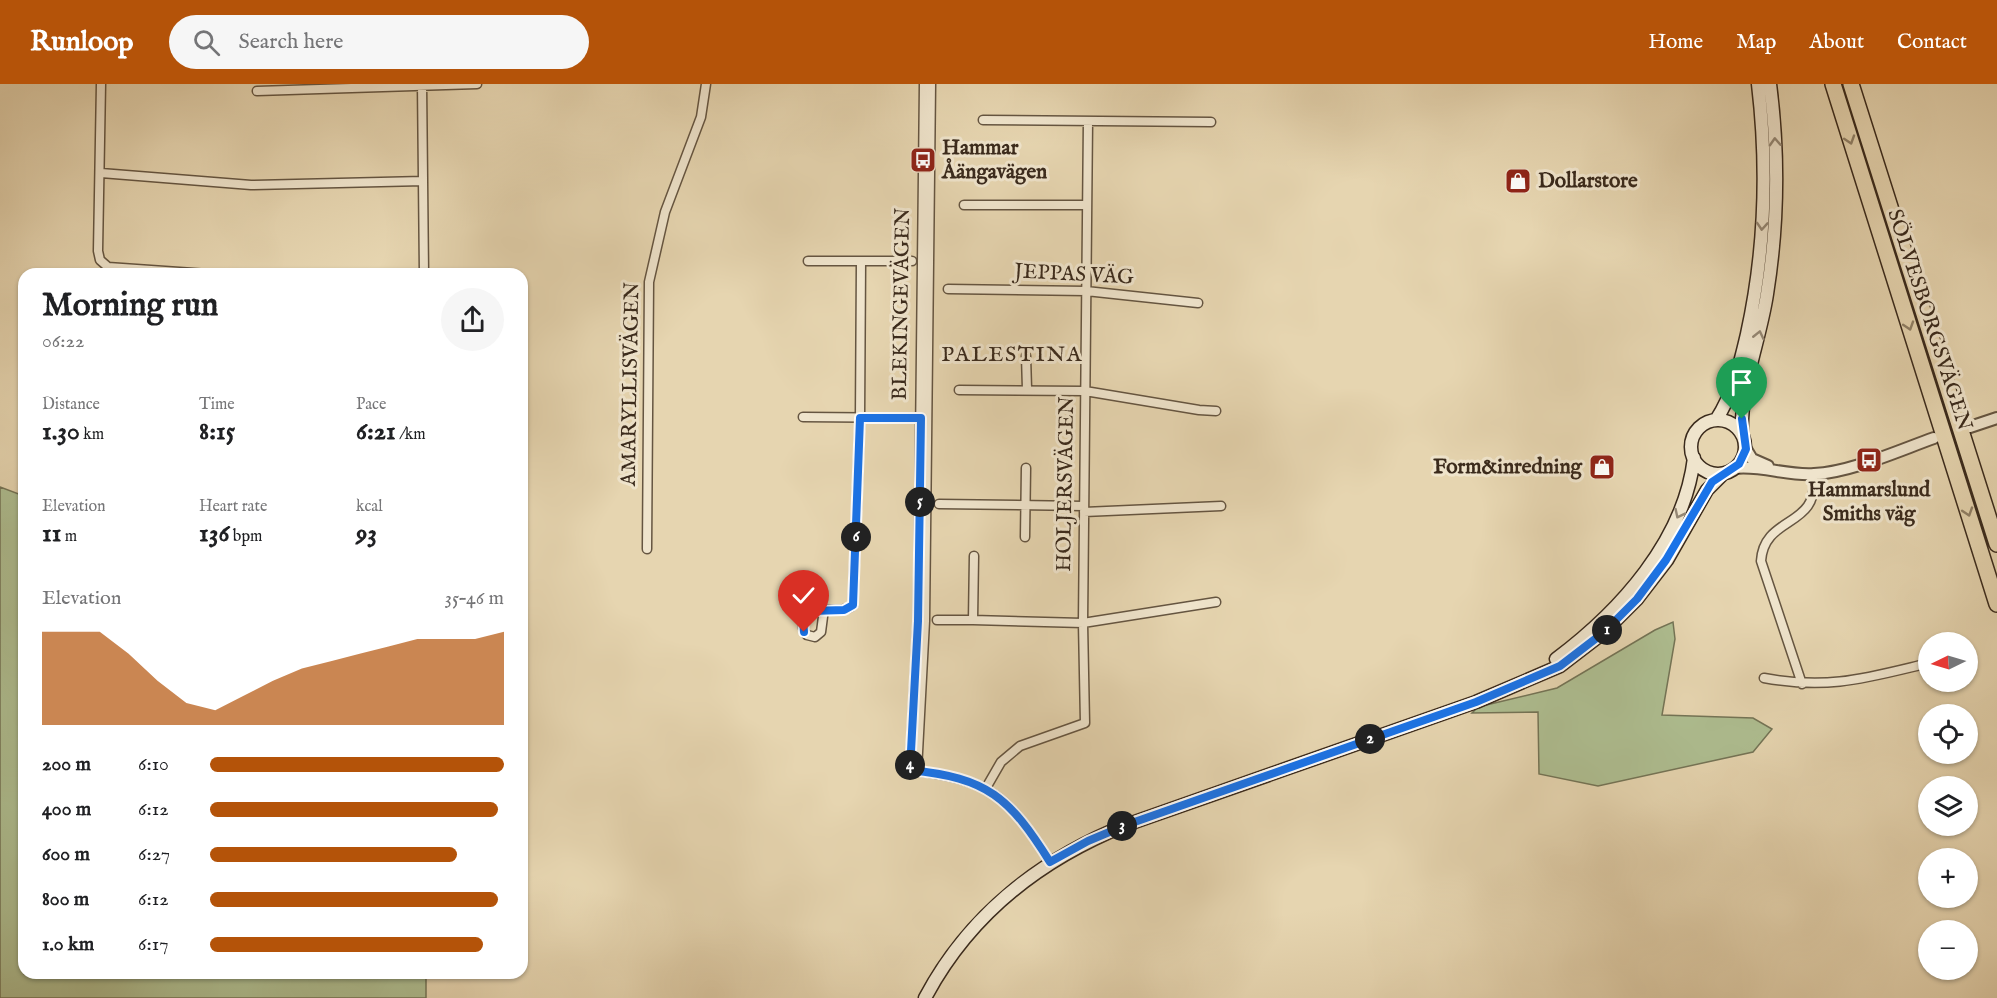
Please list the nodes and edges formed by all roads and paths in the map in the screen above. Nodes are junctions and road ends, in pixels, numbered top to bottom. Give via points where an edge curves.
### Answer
1 (101, 84) edge
2 (477, 84) edge
3 (706, 84) edge
4 (924, 84) edge
5 (931, 84) edge
6 (1758, 84) edge
7 (1770, 84) edge
8 (1833, 84) edge
9 (1851, 84) edge
10 (422, 86) edge
11 (296, 88) edge
12 (257, 92) dead end
13 (983, 120) dead end
14 (1088, 121) junction
15 (1211, 122) dead end
16 (100, 173) junction
17 (423, 181) junction
18 (964, 205) dead end
19 (1086, 205) junction
20 (808, 261) dead end
21 (912, 261) dead end
22 (861, 262) junction
23 (122, 268) edge
24 (424, 268) edge
25 (948, 289) dead end
26 (1086, 291) junction
27 (1198, 303) dead end
28 (1026, 356) dead end
29 (1027, 389) junction
30 (959, 390) dead end
31 (1085, 391) junction
32 (1216, 411) dead end
33 (802, 417) dead end
34 (860, 418) junction
35 (924, 418) junction
36 (1997, 418) edge
37 (1716, 420) junction
38 (1970, 427) dead end
39 (1742, 434) junction
40 (1934, 438) dead end
41 (1746, 449) junction
42 (1694, 458) junction
43 (1026, 468) dead end
44 (1735, 468) junction
45 (1779, 471) junction
46 (1723, 474) junction
47 (1813, 475) junction
48 (939, 504) dead end
49 (1026, 505) junction
50 (1221, 506) dead end
51 (1084, 509) junction
52 (1025, 537) dead end
53 (1997, 544) edge
54 (647, 549) dead end
55 (974, 556) dead end
56 (1216, 602) dead end
57 (1997, 604) edge
58 (824, 609) dead end
59 (937, 620) dead end
60 (974, 620) junction
61 (1083, 623) junction
62 (1918, 665) edge
63 (1764, 678) dead end
64 (1803, 684) junction
65 (1503, 692) junction
66 (986, 788) junction
67 (1050, 862) junction
68 (925, 998) edge

1 - 16 street
2 - 10 street
3 - 54 street, AMARYLLISVÄGEN via 701,117 665,212 649,282
4 - 35 street, BLEKINGEVÄGEN
5 - 35 street, BLEKINGEVÄGEN
6 -> 37 main road via 1764,181 1756,283 1735,381
39 -> 7 main road via 1744,393 1767,295 1775,222 1776,144
8 -> 57 highway, SÖLVESBORGSVÄGEN
9 - 53 highway, SÖLVESBORGSVÄGEN
10 - 11 street
10 - 17 street
11 - 12 street
13 - 14 street
14 - 15 street
14 - 19 street, HOLJERSVÄGEN
16 - 17 street via 251,185
16 - 23 street via 100,260 108,267
17 - 24 street
18 - 19 street
19 - 26 street, HOLJERSVÄGEN
20 - 22 street
21 - 22 street
22 - 34 street
25 - 26 street, JEPPAS VÄG
26 - 27 street, JEPPAS VÄG
26 - 31 street, HOLJERSVÄGEN
28 - 29 street
29 - 30 street
29 - 31 street
31 - 32 street
31 - 51 street, HOLJERSVÄGEN
33 - 34 street
34 - 35 street
34 - 58 street via 853,605 844,610
35 - 66 street, BLEKINGEVÄGEN via 925,621 913,770 958,777
36 - 38 street
37 - 39 main road via 1729,422
37 - 42 main road via 1701,425 1695,433 1691,447
39 - 41 main road
40 - 47 street
41 - 44 main road
41 - 45 street via 1752,459
42 - 46 main road via 1708,472
42 -> 65 main road via 1690,484 1675,522 1622,600 1580,641
43 - 49 street
44 - 45 street
44 - 46 main road
45 - 47 street
46 - 65 main road via 1707,490 1666,560 1620,617 1560,666
47 - 64 street via 1812,501 1768,538 1761,561
48 - 49 street
49 - 51 street
49 - 52 street
50 - 51 street
51 - 61 street, HOLJERSVÄGEN
55 - 60 street
56 - 61 street
59 - 60 street
60 - 61 street
61 - 66 street, HOLJERSVÄGEN via 1085,723 1020,746 1001,762
62 - 64 street via 1836,684
63 - 64 street
65 - 67 main road via 1126,825
66 - 67 street, BLEKINGEVÄGEN via 1027,826
67 - 68 main road via 1005,896 974,927 947,960

